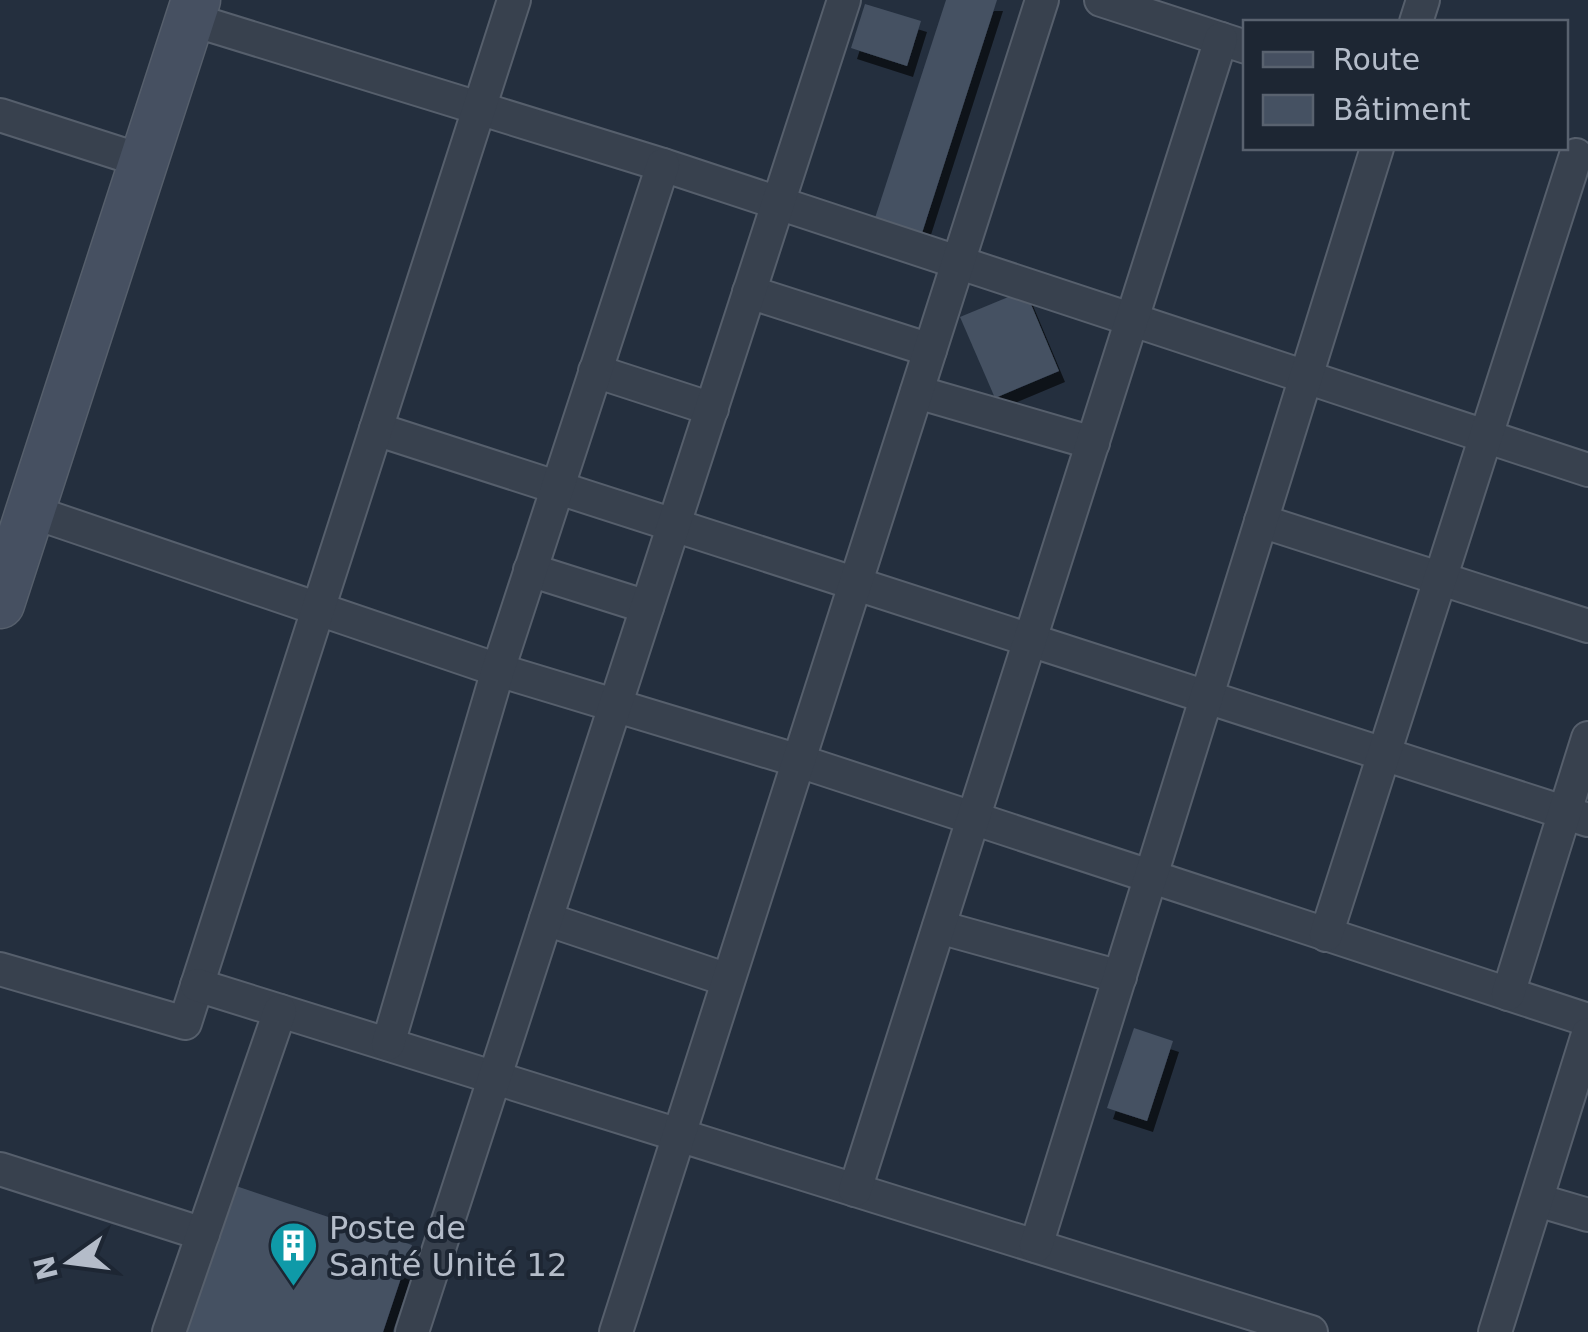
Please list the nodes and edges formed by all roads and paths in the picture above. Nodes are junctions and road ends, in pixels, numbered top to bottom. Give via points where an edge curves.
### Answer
1 (514, 0) edge
2 (844, 0) edge
3 (1042, 0) edge
4 (1101, 0) edge
5 (193, 9) edge
6 (1233, 43) edge
7 (479, 108) junction
8 (0, 115) edge
9 (1376, 150) edge
10 (1572, 154) edge
11 (144, 161) junction
12 (663, 165) junction
13 (778, 203) junction
14 (958, 262) junction
15 (749, 292) junction
16 (1132, 320) junction
17 (930, 350) junction
18 (595, 371) junction
19 (1306, 377) junction
20 (917, 392) junction
21 (712, 409) junction
22 (376, 429) junction
23 (1486, 436) junction
24 (1093, 443) junction
25 (1588, 470) edge
26 (556, 487) junction
27 (30, 512) junction
28 (1262, 521) junction
29 (674, 525) junction
30 (530, 570) junction
31 (1440, 578) junction
32 (855, 584) junction
33 (0, 604) edge
34 (647, 607) junction
35 (318, 609) junction
36 (1588, 626) edge
37 (1030, 640) junction
38 (498, 670) junction
39 (1207, 697) junction
40 (616, 706) junction
41 (1588, 738) edge
42 (1384, 754) junction
43 (798, 762) junction
44 (1576, 816) edge
45 (973, 819) junction
46 (1151, 878) junction
47 (546, 920) junction
48 (938, 927) junction
49 (1326, 934) junction
50 (0, 969) edge
51 (1120, 977) junction
52 (728, 980) junction
53 (197, 985) junction
54 (1508, 994) junction
55 (280, 1011) junction
56 (1588, 1020) edge
57 (1588, 1034) edge
58 (388, 1044) junction
59 (494, 1078) junction
60 (679, 1135) junction
61 (0, 1169) edge
62 (855, 1190) junction
63 (1537, 1200) junction
64 (1588, 1215) edge
65 (203, 1234) junction
66 (1036, 1246) junction
67 (169, 1332) edge
68 (412, 1332) edge
69 (616, 1332) edge
70 (1311, 1332) edge
71 (1495, 1332) edge

1 - 7 street
2 - 13 street
3 - 14 street
4 - 6 street
5 - 7 street
5 - 11 street
6 - 16 street
7 - 12 street
7 - 22 street
8 - 11 street
9 - 19 street
10 - 23 street
11 - 27 street
12 - 13 street
12 - 18 street
13 - 14 street
13 - 15 street
14 - 16 street
14 - 17 street
15 - 17 street
15 - 21 street
16 - 19 street
16 - 24 street
17 - 20 street
18 - 21 street
18 - 26 street
19 - 23 street
19 - 28 street
20 - 24 street
20 - 32 street
21 - 29 street
22 - 26 street
22 - 35 street
23 - 25 street
23 - 31 street
24 - 37 street
26 - 29 street
26 - 30 street
27 - 33 street
27 - 35 street
28 - 31 street
28 - 39 street
29 - 32 street
29 - 34 street
30 - 34 street
30 - 38 street
31 - 36 street
31 - 42 street
32 - 37 street
32 - 43 street
34 - 40 street
35 - 38 street
35 - 53 street
37 - 39 street
37 - 45 street
38 - 40 street
38 - 58 street
39 - 42 street
39 - 46 street
40 - 43 street
40 - 47 street
41 - 44 street
42 - 44 street
42 - 49 street
43 - 45 street
43 - 52 street
44 - 54 street
45 - 46 street
45 - 48 street
46 - 49 street
46 - 51 street
47 - 52 street
47 - 59 street
48 - 51 street
48 - 62 street
49 - 54 street
50 - 53 street via 185,1022
51 - 66 street
52 - 60 street
53 - 55 street
54 - 56 street
55 - 58 street
55 - 65 street
57 - 63 street
58 - 59 street
59 - 60 street
59 - 68 street
60 - 62 street
60 - 69 street
61 - 65 street
62 - 66 street
63 - 64 street
63 - 71 street
65 - 67 street
66 - 70 street

